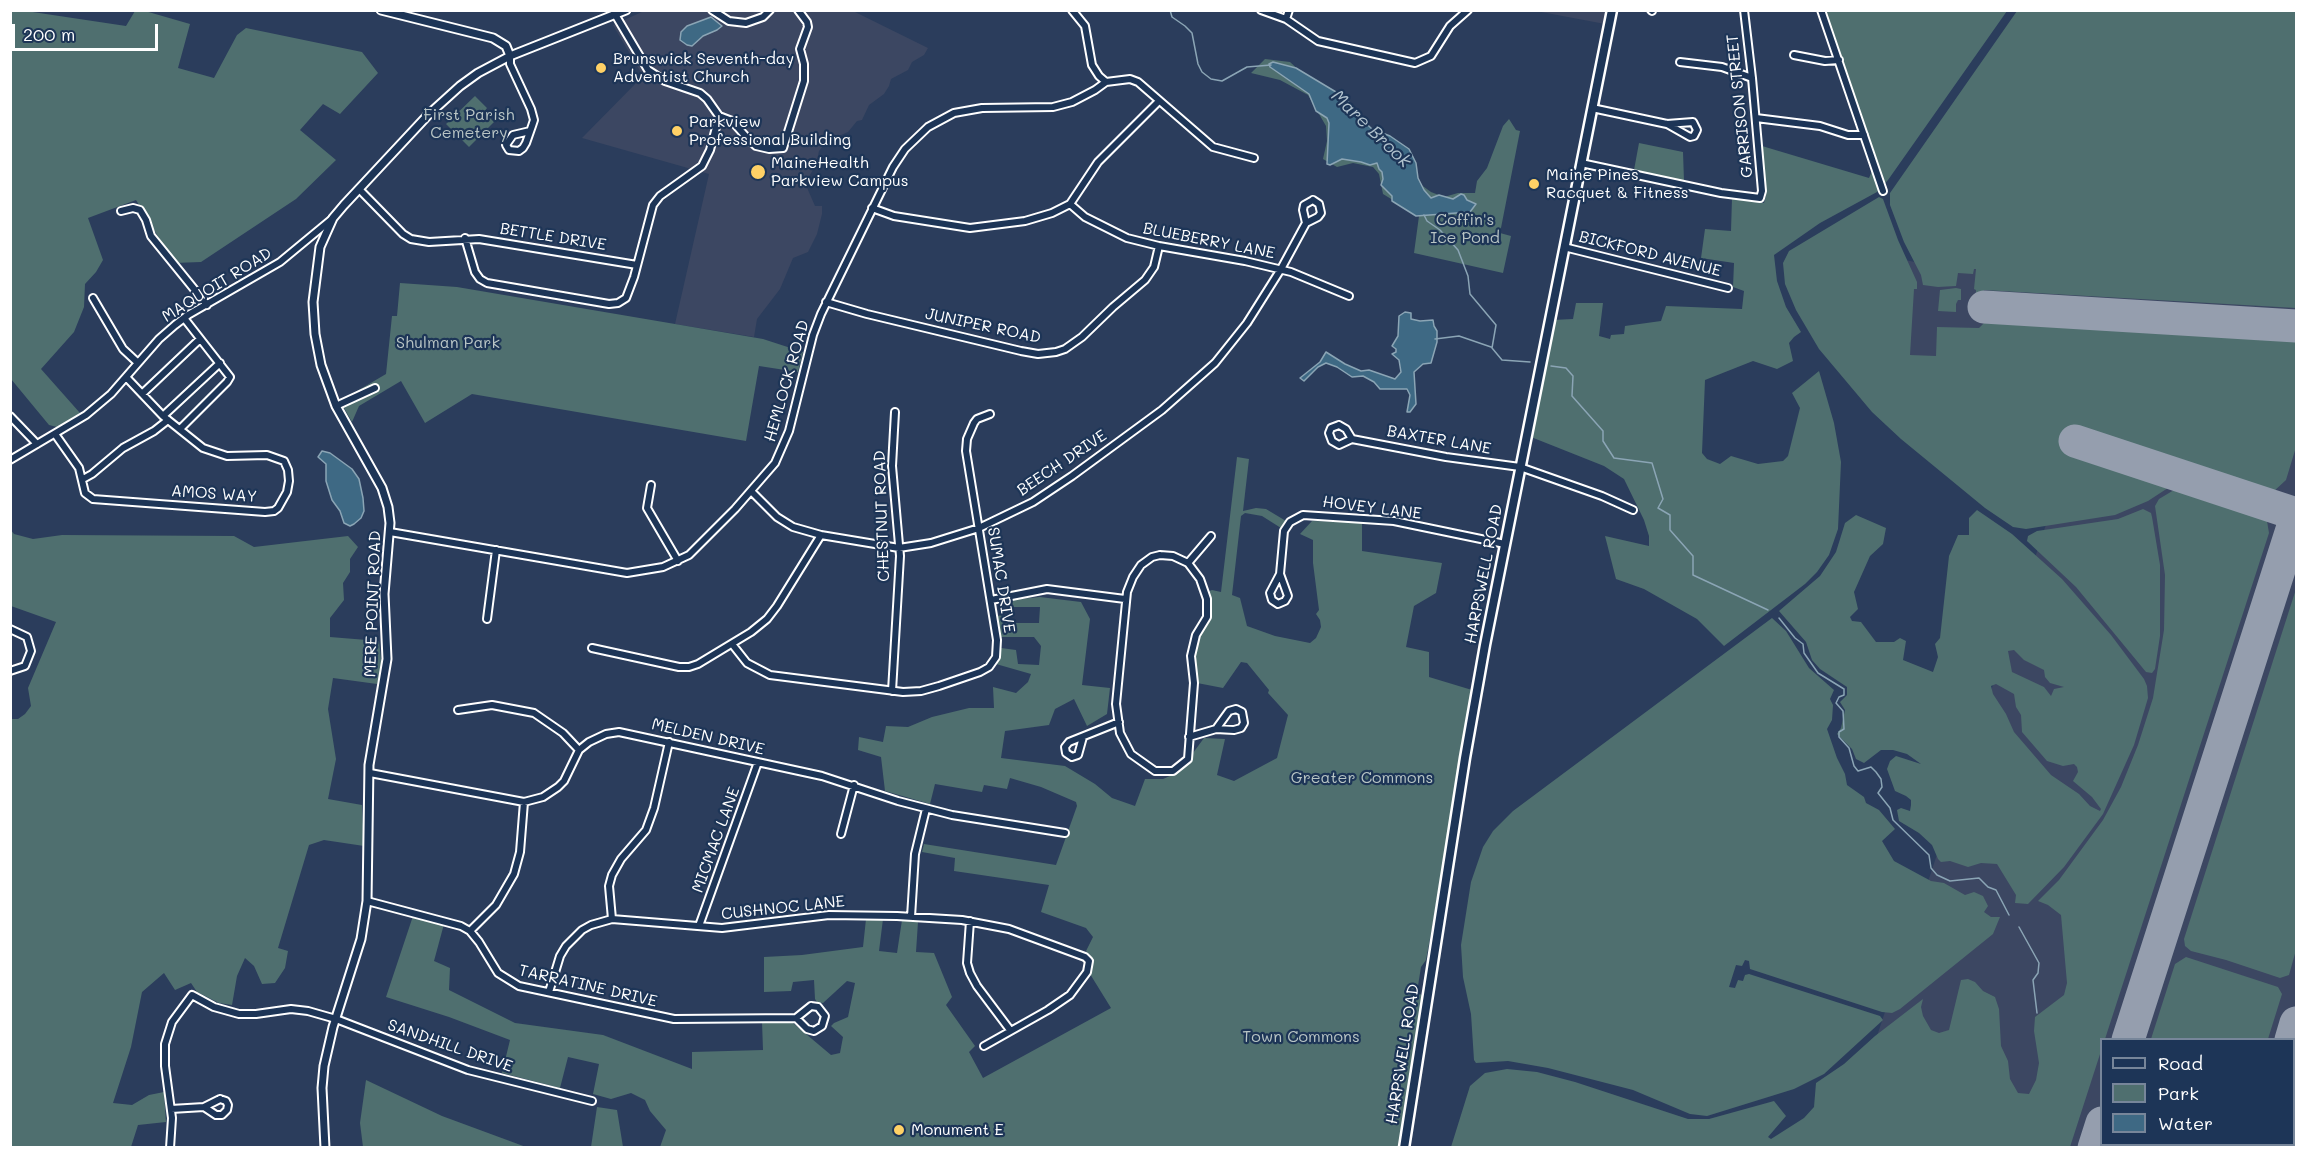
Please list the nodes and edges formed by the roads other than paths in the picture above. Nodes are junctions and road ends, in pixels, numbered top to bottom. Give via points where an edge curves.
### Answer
1 (381, 10) edge
2 (626, 10) edge
3 (711, 10) edge
4 (770, 10) edge
5 (798, 10) edge
6 (1072, 10) edge
7 (1261, 10) edge
8 (1288, 10) edge
9 (1468, 10) edge
10 (1612, 10) edge
11 (1744, 10) edge
12 (1821, 10) edge
13 (616, 16) junction
14 (1286, 19) junction
15 (1794, 54) dead end
16 (510, 56) junction
17 (1839, 60) junction
18 (1680, 62) dead end
19 (1752, 78) junction
20 (1106, 82) junction
21 (1159, 101) junction
22 (1592, 108) junction
23 (719, 116) junction
24 (1756, 118) junction
25 (1667, 124) dead end
26 (530, 131) dead end
27 (1864, 135) junction
28 (1254, 158) dead end
29 (1581, 163) junction
30 (359, 189) junction
31 (1883, 191) dead end
32 (1070, 204) junction
33 (872, 208) junction
34 (121, 211) dead end
35 (333, 219) junction
36 (1306, 224) dead end
37 (313, 234) junction
38 (324, 238) junction
39 (465, 238) junction
40 (301, 245) junction
41 (1159, 246) junction
42 (320, 247) junction
43 (1564, 247) junction
44 (637, 265) junction
45 (1281, 269) junction
46 (1728, 288) dead end
47 (1349, 296) dead end
48 (93, 298) dead end
49 (826, 302) junction
50 (207, 305) junction
51 (184, 318) junction
52 (200, 339) junction
53 (138, 363) junction
54 (220, 363) junction
55 (126, 377) junction
56 (375, 388) dead end
57 (142, 394) junction
58 (336, 406) junction
59 (896, 412) dead end
60 (990, 414) dead end
61 (10, 416) edge
62 (165, 418) junction
63 (180, 429) junction
64 (55, 434) junction
65 (1352, 439) dead end
66 (37, 444) junction
67 (10, 460) edge
68 (1521, 467) junction
69 (83, 479) junction
70 (651, 485) dead end
71 (752, 492) junction
72 (1633, 510) dead end
73 (979, 528) junction
74 (390, 532) junction
75 (821, 535) junction
76 (1211, 536) dead end
77 (1505, 544) junction
78 (899, 549) junction
79 (496, 550) junction
80 (678, 561) junction
81 (1188, 563) junction
82 (1280, 574) dead end
83 (1125, 599) junction
84 (991, 600) junction
85 (487, 619) dead end
86 (10, 629) edge
87 (732, 644) junction
88 (592, 648) dead end
89 (10, 671) edge
90 (892, 691) junction
91 (458, 710) dead end
92 (1119, 722) junction
93 (1216, 729) junction
94 (1083, 737) dead end
95 (1189, 737) junction
96 (669, 742) junction
97 (579, 750) junction
98 (758, 762) junction
99 (370, 773) junction
100 (854, 785) junction
101 (524, 802) junction
102 (926, 809) junction
103 (1065, 833) dead end
104 (842, 834) dead end
105 (367, 901) junction
106 (910, 916) junction
107 (612, 919) junction
108 (970, 921) junction
109 (699, 927) junction
110 (470, 931) junction
111 (549, 992) junction
112 (796, 1018) junction
113 (336, 1019) junction
114 (1010, 1030) junction
115 (984, 1046) dead end
116 (592, 1101) dead end
117 (204, 1107) dead end
118 (171, 1109) junction
119 (170, 1148) edge
120 (325, 1148) edge
121 (1404, 1148) edge

1 - 16 street via 493,38 506,46
2 - 13 street, MERE POINT ROAD
3 - 4 street via 729,21 746,23
5 - 23 street via 808,27 800,49 804,81 783,148 756,146 732,121
6 - 20 street via 1085,26 1092,65
7 - 14 street
8 - 14 street
9 - 14 street via 1450,26 1431,56 1406,62 1328,45
10 - 22 main road, HARPSWELL ROAD
11 - 19 street, GARRISON STREET
12 - 17 street
13 - 16 street, MERE POINT ROAD
13 - 23 street via 648,70 665,81 700,93
15 - 17 street via 1825,62
16 - 26 street via 533,114
16 - 30 street, MERE POINT ROAD via 452,93
17 - 27 street
18 - 19 street via 1722,67
19 - 24 street, GARRISON STREET
20 - 21 street via 1134,80
20 - 33 street, HEMLOCK ROAD via 1063,105 973,109 937,121 905,149
21 - 28 street via 1213,147
21 - 32 street via 1098,162
22 - 25 street
22 - 29 main road, HARPSWELL ROAD
23 - 44 street via 702,166 653,205
24 - 27 street
24 - 29 street, GARRISON STREET via 1760,198
27 - 31 street
29 - 43 main road, HARPSWELL ROAD
30 - 35 street, MERE POINT ROAD
30 - 39 street, BETTLE DRIVE via 411,239 429,242
32 - 33 street via 1034,219 979,228 894,216
32 - 41 street, BLUEBERRY LANE via 1112,231
33 - 49 street, HEMLOCK ROAD
34 - 50 street via 140,210 151,236
35 - 37 street, MAQUOIT ROAD
35 - 38 street, MERE POINT ROAD
36 - 45 street, BEECH DRIVE
37 - 38 street
37 - 40 street, MAQUOIT ROAD
38 - 42 street, MERE POINT ROAD
39 - 44 street, BETTLE DRIVE
39 - 44 street via 475,272 487,283 601,303 614,304 626,297
40 - 42 street
40 - 50 street, MAQUOIT ROAD via 268,270
41 - 45 street, BLUEBERRY LANE
41 - 49 street, JUNIPER ROAD via 1154,267 1145,280 1082,338 1056,352 1038,354 1002,347
42 - 58 street, MERE POINT ROAD via 314,291 315,334
43 - 46 street, BICKFORD AVENUE
43 - 68 main road, HARPSWELL ROAD
45 - 47 street, BLUEBERRY LANE
45 - 73 street, BEECH DRIVE via 1247,323 1215,363 1162,410 1033,502
48 - 53 street via 123,350
49 - 71 street, HEMLOCK ROAD via 813,335 785,442 775,464
50 - 51 street, MAQUOIT ROAD
51 - 52 street
51 - 53 street, MAQUOIT ROAD
52 - 54 street
52 - 57 street
53 - 55 street, MAQUOIT ROAD
54 - 62 street
54 - 63 street via 230,379
55 - 57 street, AMOS WAY
55 - 64 street, MAQUOIT ROAD via 95,408
56 - 58 street
57 - 62 street, AMOS WAY
58 - 74 street, MERE POINT ROAD via 382,488
59 - 78 street, CHESTNUT ROAD via 892,466
60 - 73 street, SUMAC DRIVE via 977,419 966,445
61 - 66 street
62 - 63 street, AMOS WAY
62 - 69 street via 154,431 123,448
63 - 69 street, AMOS WAY via 203,448 219,454 267,455 284,461 289,481 282,503 274,511 265,512 97,500 85,493
64 - 66 street, MAQUOIT ROAD
64 - 69 street, AMOS WAY
65 - 68 street, BAXTER LANE via 1446,458
66 - 67 street, MAQUOIT ROAD
68 - 72 street, BAXTER LANE
68 - 77 main road, HARPSWELL ROAD
70 - 80 street via 647,508
71 - 75 street, BEECH DRIVE via 782,521
71 - 80 street, HEMLOCK ROAD
73 - 78 street, BEECH DRIVE
73 - 84 street, SUMAC DRIVE
74 - 79 street, HEMLOCK ROAD
74 - 99 street, MERE POINT ROAD via 384,594 387,659
75 - 78 street, BEECH DRIVE
75 - 87 street via 774,611
76 - 81 street
77 - 82 street, HOVEY LANE via 1394,521 1303,515 1294,518 1284,531
77 - 121 main road, HARPSWELL ROAD via 1465,758
78 - 90 street, CHESTNUT ROAD
79 - 80 street, HEMLOCK ROAD via 627,573 654,570
79 - 85 street
81 - 83 street via 1173,556 1152,557 1137,570
81 - 95 street via 1207,598 1207,617 1196,635 1191,656 1194,683
83 - 84 street via 1047,589
83 - 92 street via 1116,704
84 - 90 street, SUMAC DRIVE via 998,645 989,667 921,691
86 - 89 street via 27,637 31,651 25,666
87 - 88 street via 689,667
87 - 90 street, SUMAC DRIVE via 747,663 770,675
91 - 97 street via 492,705 534,713
92 - 94 street
92 - 95 street via 1131,754 1155,771 1173,771 1188,759
93 - 93 street via 1229,711 1242,712 1241,728
93 - 95 street
96 - 97 street, MELDEN DRIVE via 611,733 597,737
96 - 98 street, MELDEN DRIVE
96 - 107 street via 646,830 612,875
97 - 101 street via 558,787 543,797
98 - 100 street, MELDEN DRIVE
98 - 109 street, MICMAC LANE
99 - 101 street
99 - 105 street, MERE POINT ROAD
100 - 102 street, MELDEN DRIVE
100 - 104 street
101 - 110 street via 514,874 496,905
102 - 103 street, MELDEN DRIVE
102 - 106 street via 915,854
105 - 110 street
105 - 113 street, MERE POINT ROAD via 361,939
106 - 108 street, CUSHNOC LANE
106 - 109 street, CUSHNOC LANE via 823,915 744,927
107 - 109 street, CUSHNOC LANE
107 - 111 street, CUSHNOC LANE via 582,930 566,946
108 - 114 street via 970,974
108 - 114 street, CUSHNOC LANE via 1009,929 1089,961 1085,978 1070,995
110 - 111 street, TARRATINE DRIVE via 504,979
111 - 112 street, TARRATINE DRIVE via 674,1019
112 - 112 street, TARRATINE DRIVE via 806,1008 815,1006 825,1016 822,1026 814,1031
113 - 116 street, SANDHILL DRIVE via 468,1070
113 - 118 street, SANDHILL DRIVE via 300,1009 239,1014 192,995 172,1022 165,1044
113 - 120 street, MERE POINT ROAD via 323,1077
114 - 115 street
117 - 118 street
118 - 119 street

